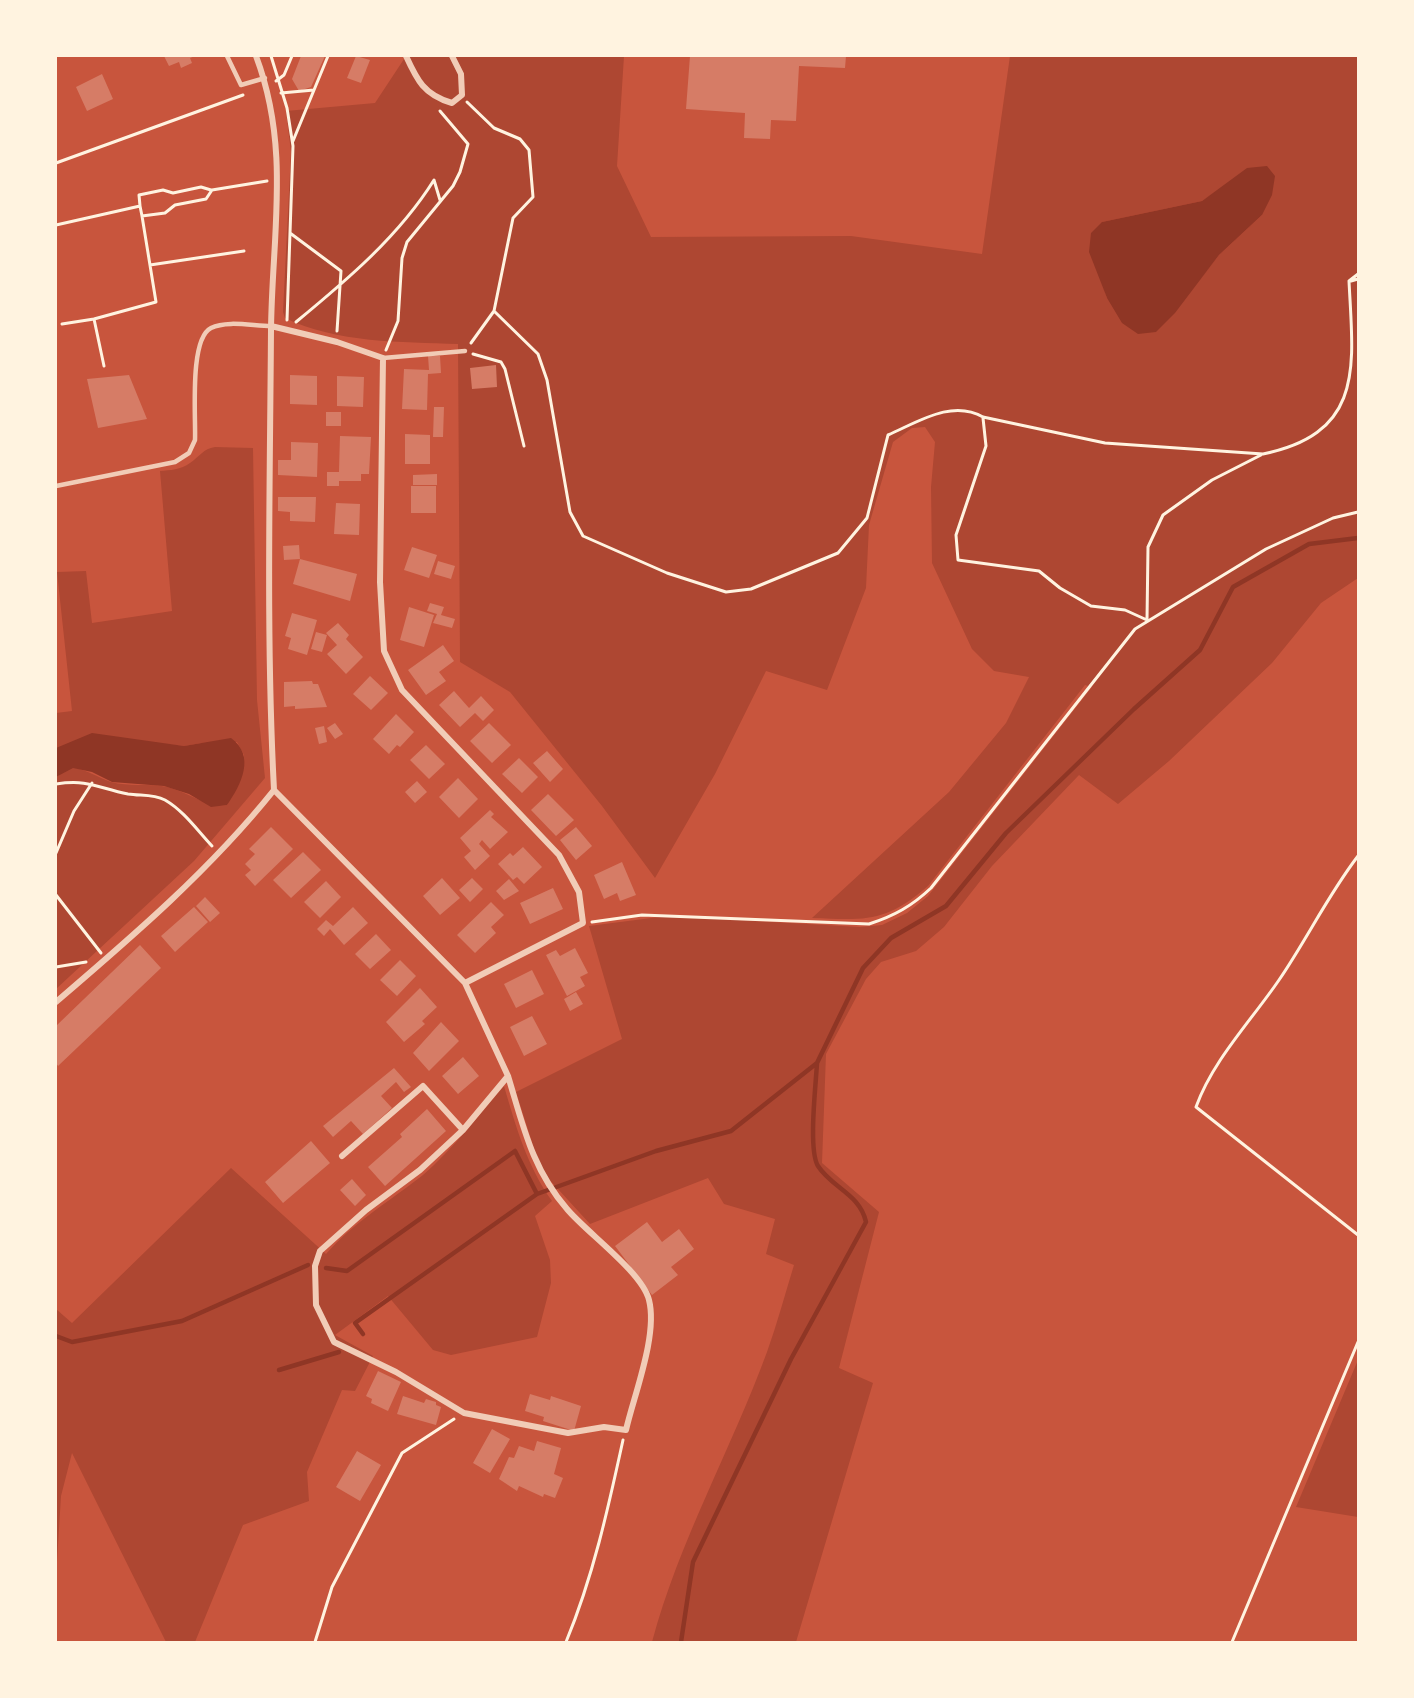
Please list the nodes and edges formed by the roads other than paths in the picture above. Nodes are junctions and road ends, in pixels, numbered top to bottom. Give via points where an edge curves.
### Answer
1 (227, 56) edge
2 (256, 56) edge
3 (406, 56) edge
4 (453, 56) edge
5 (265, 78) junction
6 (271, 326) junction
7 (465, 351) road end
8 (383, 358) junction
9 (56, 486) edge
10 (274, 790) junction
11 (465, 983) junction
12 (56, 1002) edge
13 (508, 1076) junction
14 (462, 1130) junction
15 (342, 1156) dead end

1 - 5 lane via 241,85
2 - 5 street
3 - 4 street via 418,84 440,100 452,103 462,95 461,74
5 - 6 street via 273,105 279,179
6 - 8 street
6 - 9 lane via 222,324 203,335 196,353 195,440 189,453 175,462
6 - 10 street via 270,684
7 - 8 lane
8 - 11 street via 380,582 384,651 402,690 559,855 579,892 584,923
10 - 11 street
10 - 12 street via 220,853 152,919
11 - 13 street
13 - 14 street
13 - 14 street via 534,1161 544,1179 631,1272 649,1297 649,1337 626,1430 604,1427 568,1433 464,1413 396,1372 334,1342 316,1305 315,1266 320,1251 420,1170
14 - 15 street via 423,1086

